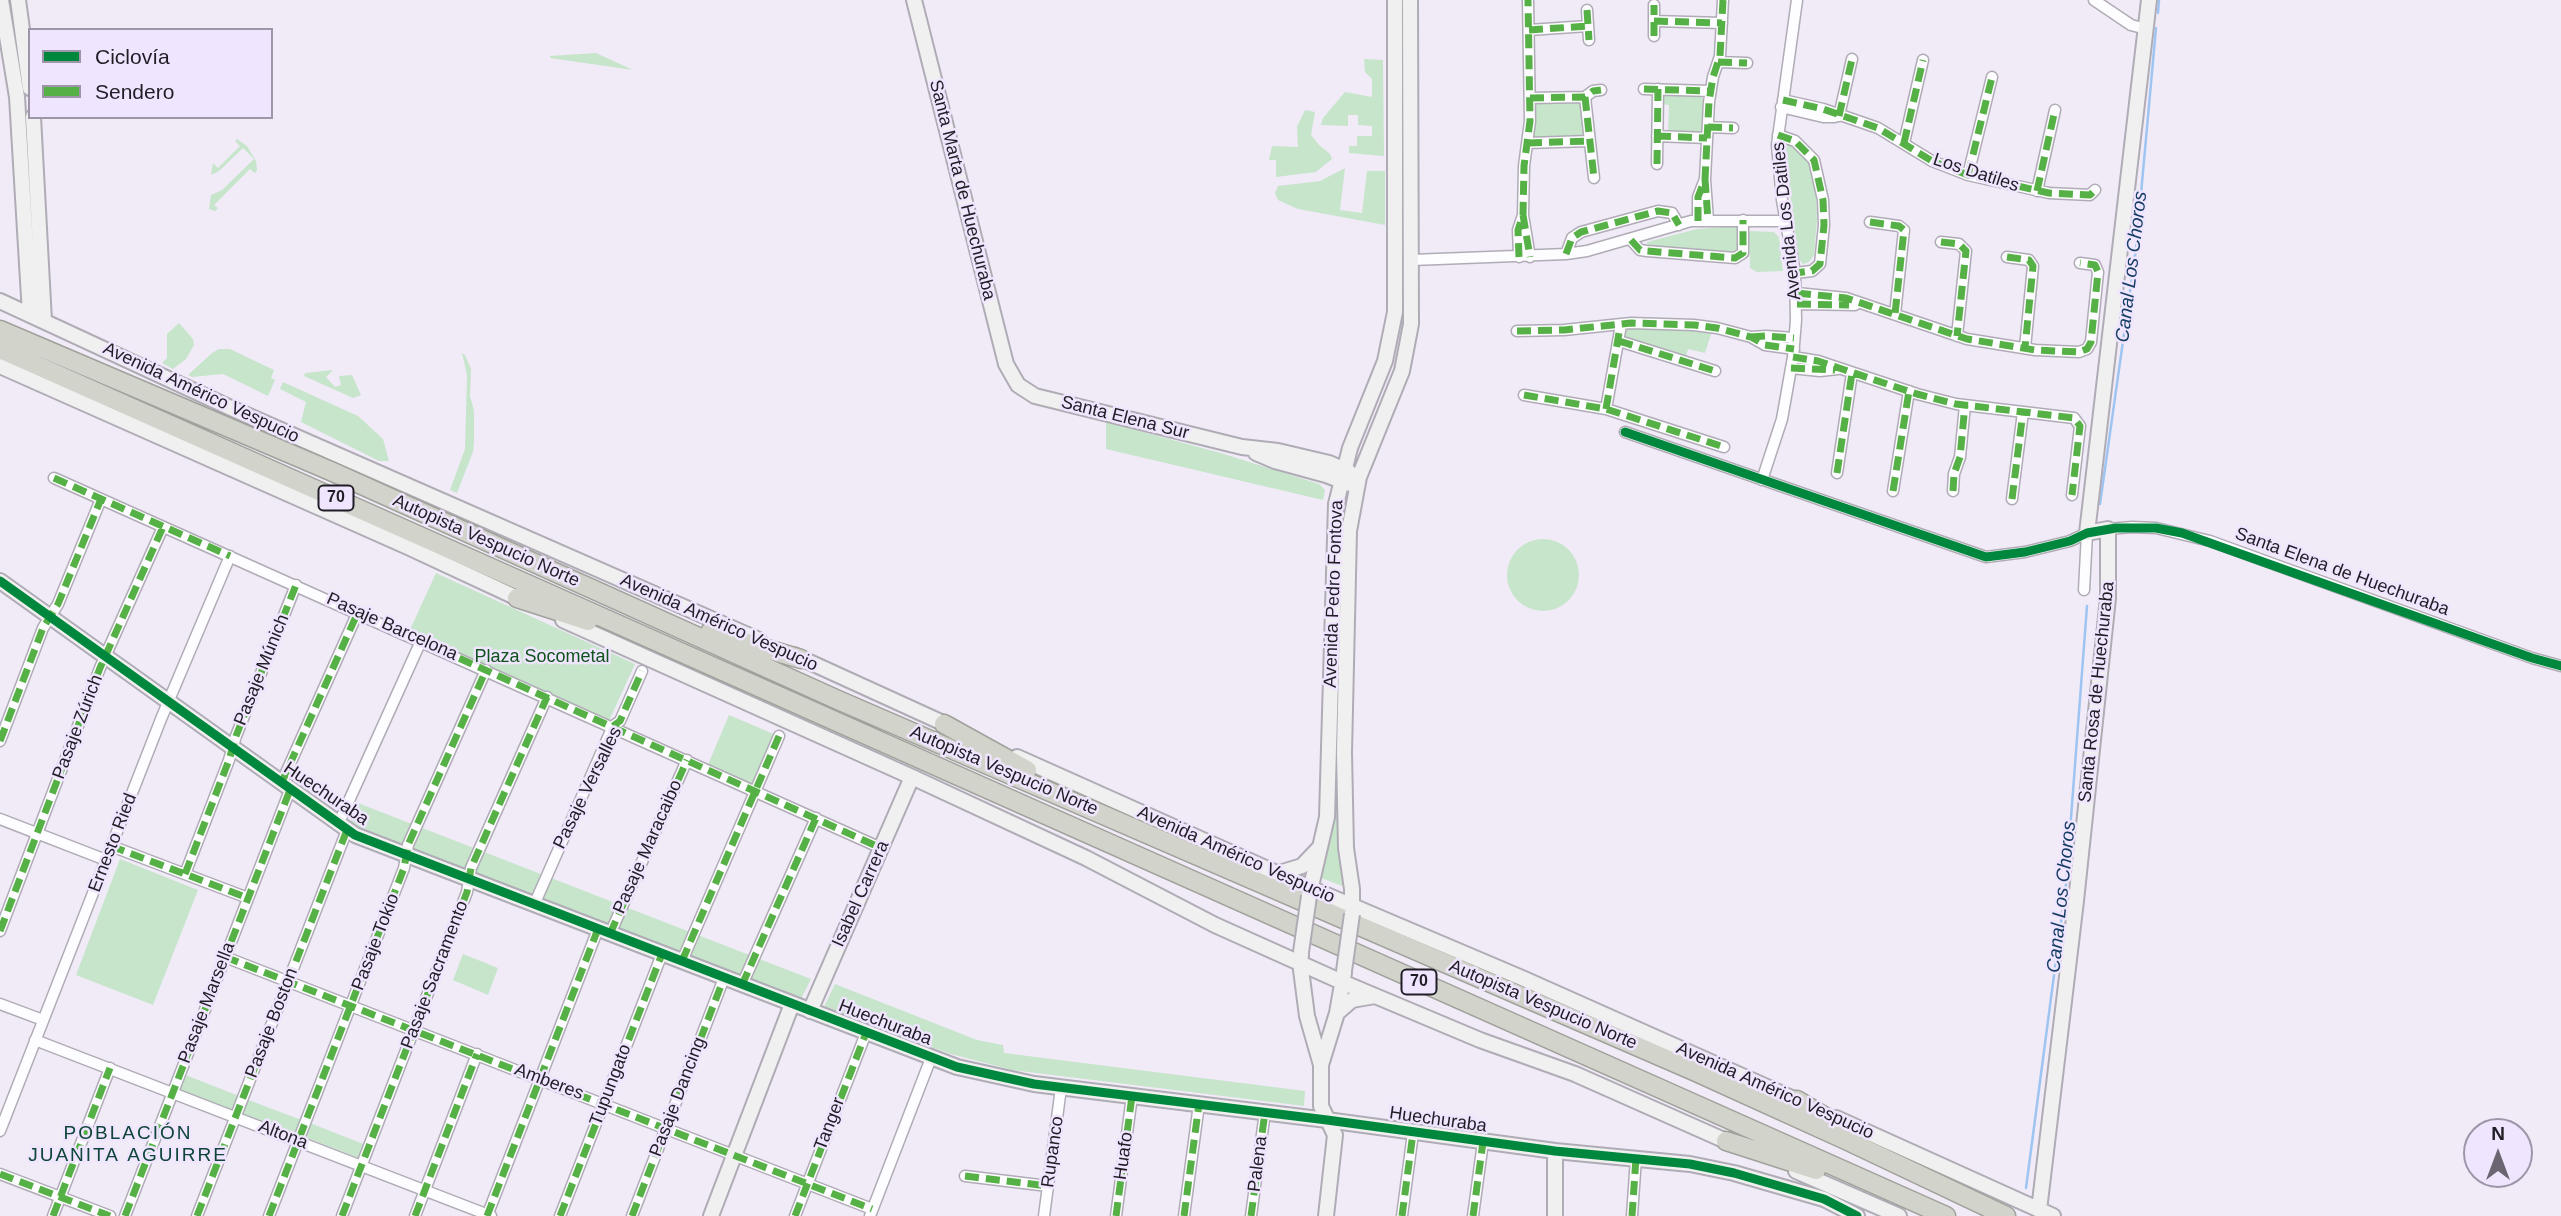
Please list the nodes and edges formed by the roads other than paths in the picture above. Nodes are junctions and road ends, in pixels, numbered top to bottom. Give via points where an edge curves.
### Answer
1 (1, 0) edge
2 (18, 0) edge
3 (915, 0) edge
4 (1395, 0) edge
5 (1410, 0) edge
6 (1528, 0) edge
7 (1723, 0) edge
8 (1797, 0) edge
9 (2094, 0) edge
10 (2149, 0) edge
11 (1654, 5) dead end
12 (1587, 10) dead end
13 (1654, 22) junction
14 (1722, 23) junction
15 (1588, 26) junction
16 (2146, 29) junction
17 (1529, 30) junction
18 (1654, 36) dead end
19 (1589, 40) dead end
20 (1852, 59) dead end
21 (1923, 60) dead end
22 (1718, 62) junction
23 (1747, 63) dead end
24 (28, 73) edge
25 (1992, 77) dead end
26 (1644, 89) dead end
27 (1658, 89) junction
28 (1601, 90) dead end
29 (1710, 91) junction
30 (1530, 97) junction
31 (1585, 97) junction
32 (1782, 104) junction
33 (2055, 110) dead end
34 (1839, 116) junction
35 (33, 119) edge
36 (1733, 128) dead end
37 (1708, 132) junction
38 (1777, 135) junction
39 (1657, 136) junction
40 (1589, 141) junction
41 (1528, 142) junction
42 (1904, 144) junction
43 (1657, 164) dead end
44 (1968, 175) junction
45 (1594, 178) dead end
46 (1705, 179) junction
47 (2095, 190) dead end
48 (2037, 191) junction
49 (1523, 215) junction
50 (1703, 220) junction
51 (1744, 220) junction
52 (1786, 220) junction
53 (1870, 222) dead end
54 (1679, 225) junction
55 (1631, 240) junction
56 (1941, 242) dead end
57 (1566, 254) junction
58 (1524, 257) junction
59 (2007, 257) dead end
60 (1412, 260) junction
61 (2080, 263) dead end
62 (1795, 273) junction
63 (1797, 299) junction
64 (0, 300) edge
65 (30, 314) junction
66 (1895, 314) junction
67 (44, 321) junction
68 (1621, 325) junction
69 (0, 330) edge
70 (1517, 331) dead end
71 (1957, 336) junction
72 (1751, 337) junction
73 (1794, 338) junction
74 (1619, 341) junction
75 (2025, 348) junction
76 (0, 349) edge
77 (1793, 353) junction
78 (0, 366) edge
79 (1791, 369) junction
80 (1838, 369) junction
81 (1715, 371) dead end
82 (1852, 373) junction
83 (1013, 379) joint
84 (1909, 391) junction
85 (1524, 395) dead end
86 (1965, 405) junction
87 (1365, 408) junction
88 (1606, 409) junction
89 (2023, 412) junction
90 (1384, 418) junction
91 (1625, 432) dead end
92 (1724, 447) dead end
93 (1837, 473) dead end
94 (1342, 474) junction
95 (54, 478) dead end
96 (1762, 480) junction
97 (1358, 482) junction
98 (1893, 491) dead end
99 (1953, 491) dead end
100 (2072, 495) dead end
101 (101, 499) junction
102 (2012, 499) dead end
103 (163, 527) junction
104 (2108, 529) junction
105 (2087, 533) junction
106 (230, 556) junction
107 (0, 581) edge
108 (296, 585) junction
109 (2084, 590) dead end
110 (517, 598) junction
111 (358, 612) junction
112 (649, 614) junction
113 (50, 617) junction
114 (421, 641) junction
115 (672, 648) junction
116 (106, 657) junction
117 (801, 659) junction
118 (2561, 666) edge
119 (486, 670) junction
120 (642, 671) dead end
121 (547, 697) junction
122 (168, 702) junction
123 (944, 724) junction
124 (614, 726) junction
125 (779, 736) dead end
126 (0, 741) edge
127 (232, 749) junction
128 (687, 760) junction
129 (912, 777) junction
130 (286, 787) junction
131 (755, 791) junction
132 (1110, 816) junction
133 (816, 818) junction
134 (0, 819) edge
135 (342, 828) junction
136 (37, 834) junction
137 (1323, 843) junction
138 (111, 846) junction
139 (881, 848) junction
140 (407, 856) junction
141 (106, 860) junction
142 (1279, 873) junction
143 (185, 874) junction
144 (469, 879) junction
145 (1310, 892) junction
146 (248, 898) junction
147 (534, 905) junction
148 (1352, 910) junction
149 (0, 931) edge
150 (604, 932) junction
151 (662, 954) junction
152 (225, 957) junction
153 (1301, 957) junction
154 (681, 961) junction
155 (1343, 977) junction
156 (724, 978) junction
157 (288, 981) junction
158 (742, 985) junction
159 (1375, 996) junction
160 (0, 1004) edge
161 (792, 1004) junction
162 (351, 1005) junction
163 (810, 1011) junction
164 (1336, 1013) junction
165 (43, 1020) junction
166 (414, 1030) junction
167 (866, 1033) junction
168 (35, 1040) junction
169 (477, 1054) junction
170 (931, 1058) junction
171 (1321, 1065) junction
172 (110, 1069) junction
173 (540, 1079) junction
174 (1061, 1087) junction
175 (173, 1093) junction
176 (1132, 1096) junction
177 (1797, 1100) junction
178 (604, 1104) junction
179 (1199, 1104) junction
180 (1265, 1112) junction
181 (235, 1117) junction
182 (1327, 1120) junction
183 (666, 1128) junction
184 (0, 1131) edge
185 (1413, 1133) junction
186 (298, 1141) junction
187 (1726, 1141) junction
188 (1483, 1142) junction
189 (1555, 1151) junction
190 (734, 1155) junction
191 (1636, 1158) junction
192 (362, 1166) junction
193 (0, 1174) edge
194 (965, 1176) dead end
195 (1866, 1182) junction
196 (807, 1184) junction
197 (1048, 1186) junction
198 (1950, 1190) junction
199 (425, 1191) junction
200 (60, 1197) junction
201 (2039, 1210) junction
202 (871, 1212) edge
203 (53, 1216) edge
204 (110, 1216) edge
205 (125, 1216) edge
206 (197, 1216) edge
207 (270, 1216) edge
208 (342, 1216) edge
209 (415, 1216) edge
210 (488, 1216) edge
211 (560, 1216) edge
212 (632, 1216) edge
213 (711, 1216) edge
214 (794, 1216) edge
215 (1044, 1216) edge
216 (1116, 1216) edge
217 (1184, 1216) edge
218 (1251, 1216) edge
219 (1326, 1216) edge
220 (1402, 1216) edge
221 (1473, 1216) edge
222 (1555, 1216) edge
223 (1632, 1216) edge
224 (1857, 1216) edge
225 (1899, 1216) edge
226 (1946, 1216) edge
227 (2006, 1216) edge
228 (2053, 1216) edge

1 - 65 street via 17,97
2 - 24 street
3 - 83 street, Santa Marta de Huechuraba
4 - 87 street, Avenida Pedro Fontova via 1395,312 1384,361
5 - 60 street, Avenida Pedro Fontova
6 - 17 street
7 - 14 street
8 - 32 street, Avenida Los Datiles
9 - 16 street via 2124,21
10 - 16 street, Santa Rosa de Huechuraba
11 - 13 street
12 - 15 street
13 - 14 street
13 - 18 street
14 - 22 street
15 - 17 street
15 - 19 street
16 - 105 street, Santa Rosa de Huechuraba
17 - 30 street
20 - 34 street
21 - 42 street
22 - 23 street
22 - 29 street
25 - 44 street
26 - 27 street
27 - 29 street
27 - 39 street
28 - 31 street
29 - 37 street
30 - 31 street
30 - 41 street
31 - 40 street
32 - 34 street, Los Datiles via 1823,109
32 - 38 street, Avenida Los Datiles
33 - 48 street
34 - 42 street, Los Datiles via 1878,128
35 - 67 street
36 - 37 street
37 - 39 street
37 - 46 street
38 - 52 street, Avenida Los Datiles
38 - 62 street via 1795,141 1814,160 1823,200 1820,264 1812,271
39 - 43 street
40 - 41 street
40 - 45 street
41 - 49 street
42 - 44 street, Los Datiles
44 - 48 street, Los Datiles
46 - 50 street via 1708,204
46 - 50 street via 1699,197
47 - 48 street, Los Datiles via 2090,195
49 - 58 street via 1527,235
49 - 58 street via 1518,230
50 - 51 street
50 - 54 street
51 - 52 street
51 - 55 street via 1744,253 1735,258 1640,250
52 - 62 street, Avenida Los Datiles
53 - 66 street via 1904,230
54 - 55 street
54 - 57 street via 1672,213 1658,211 1581,232 1572,238
55 - 57 street
56 - 71 street via 1959,244 1966,251
57 - 58 street
58 - 60 street
59 - 75 street via 2029,260 2033,266
60 - 90 street, Avenida Pedro Fontova via 1408,343
61 - 75 street via 2095,265 2098,270 2089,347 2080,352
62 - 63 street, Avenida Los Datiles
63 - 66 street via 1838,296
63 - 73 street, Avenida Los Datiles
64 - 65 street, Avenida Américo Vespucio
65 - 67 street, Avenida Américo Vespucio
66 - 71 street
67 - 117 street, Avenida Américo Vespucio
68 - 70 street
68 - 72 street via 1705,326
68 - 74 street
69 - 112 highway, Autopista Vespucio Norte / 70
71 - 75 street
72 - 73 street
72 - 77 street
73 - 77 street, Avenida Los Datiles
74 - 81 street
74 - 88 street
76 - 115 highway, Autopista Vespucio Norte / 70
77 - 79 street, Avenida Los Datiles
77 - 80 street
78 - 110 street
79 - 80 street
79 - 96 street, Avenida Los Datiles via 1782,419
80 - 82 street
82 - 84 street
82 - 93 street
83 - 94 street, Santa Elena Sur via 1035,396 1242,447 1275,461
84 - 86 street
84 - 98 street
85 - 88 street
86 - 89 street
86 - 99 street
87 - 90 street via 1372,420
87 - 94 street, Avenida Pedro Fontova
88 - 92 street
89 - 100 street via 2078,421
89 - 102 street
90 - 97 street, Avenida Pedro Fontova
91 - 96 street
94 - 97 street, Santa Elena Sur
94 - 137 street, Avenida Pedro Fontova via 1334,520
95 - 101 street, Pasaje Barcelona
96 - 105 street via 1986,557 2025,552
97 - 148 street, Avenida Pedro Fontova via 1347,552 1344,753
101 - 103 street, Pasaje Barcelona
101 - 113 street
103 - 106 street, Pasaje Barcelona
103 - 116 street, Pasaje Zúrich
104 - 105 street
104 - 118 street, Santa Elena de Huechuraba via 2156,528 2210,541
104 - 201 street, Santa Rosa de Huechuraba via 2107,612
105 - 109 street, Santa Rosa de Huechuraba
106 - 108 street, Pasaje Barcelona
106 - 122 street, Ernesto Ried
107 - 113 street, Huechuraba
108 - 111 street, Pasaje Barcelona
108 - 127 street, Pasaje Múnich
110 - 115 highway
110 - 129 street
111 - 114 street, Pasaje Barcelona
111 - 130 street, Pasaje Marsella
112 - 117 highway
112 - 132 highway, Autopista Vespucio Norte / 70
113 - 116 street, Huechuraba
113 - 126 street
114 - 119 street, Pasaje Barcelona
114 - 135 street, Pasaje Boston
115 - 195 highway, Autopista Vespucio Norte / 70
116 - 122 street, Huechuraba
116 - 136 street, Pasaje Zúrich
117 - 123 street, Avenida Américo Vespucio
119 - 121 street, Pasaje Barcelona
119 - 140 street, Pasaje Tokio
120 - 124 street, Pasaje Versalles
121 - 124 street, Pasaje Barcelona
121 - 144 street, Pasaje Sacramento
122 - 127 street, Huechuraba
122 - 138 street, Ernesto Ried
123 - 132 highway
123 - 142 street, Avenida Américo Vespucio
124 - 128 street, Pasaje Barcelona
124 - 147 street, Pasaje Versalles
125 - 131 street
127 - 130 street, Huechuraba
127 - 143 street, Pasaje Múnich
128 - 131 street, Pasaje Barcelona
128 - 150 street, Pasaje Maracaibo
129 - 139 street, Isabel Carrera
129 - 153 street via 1086,858 1215,925
130 - 135 street, Huechuraba
130 - 146 street, Pasaje Marsella
131 - 133 street, Pasaje Barcelona
131 - 154 street
132 - 198 highway, Autopista Vespucio Norte / 70 via 1693,1071
133 - 139 street, Pasaje Barcelona
133 - 158 street
134 - 136 street
135 - 140 street, Huechuraba
135 - 157 street, Pasaje Boston
136 - 141 street
136 - 149 street, Pasaje Zúrich
137 - 142 street via 1302,866
137 - 145 street, Avenida Pedro Fontova
138 - 141 street, Ernesto Ried
138 - 143 street
139 - 163 street, Isabel Carrera
140 - 144 street, Huechuraba
140 - 162 street, Pasaje Tokio
141 - 165 street, Ernesto Ried
142 - 145 street, Avenida Américo Vespucio
143 - 146 street
144 - 147 street, Huechuraba
144 - 166 street, Pasaje Sacramento
145 - 148 street, Avenida Américo Vespucio
145 - 153 street, Avenida Pedro Fontova, bridge
146 - 152 street, Pasaje Marsella
147 - 150 street, Huechuraba
148 - 155 street, Avenida Pedro Fontova, bridge
148 - 177 street, Avenida Américo Vespucio via 1484,961
150 - 151 street, Huechuraba
150 - 173 street, Pasaje Maracaibo
151 - 154 street, Huechuraba
151 - 178 street, Tupungato
152 - 157 street, Amberes
152 - 175 street, Pasaje Marsella
153 - 155 street
153 - 171 street, Avenida Pedro Fontova via 1307,1016
154 - 156 street, Huechuraba
155 - 159 street
155 - 164 street, Avenida Pedro Fontova
156 - 158 street, Huechuraba
156 - 183 street, Pasaje Dancing
157 - 162 street, Amberes
157 - 181 street, Pasaje Boston
158 - 161 street, Huechuraba
159 - 164 street via 1352,1000
159 - 187 street via 1575,1074
160 - 165 street
161 - 163 street, Huechuraba
161 - 190 street
162 - 166 street, Amberes
162 - 186 street, Pasaje Tokio
163 - 167 street, Huechuraba
164 - 171 street, Avenida Pedro Fontova
165 - 168 street, Ernesto Ried
166 - 169 street, Amberes
166 - 192 street, Pasaje Sacramento
167 - 170 street, Huechuraba
167 - 196 street, Tanger
168 - 172 street, Altona
168 - 184 street, Ernesto Ried
169 - 173 street, Amberes
169 - 199 street
170 - 174 street, Huechuraba via 998,1078
170 - 202 street
171 - 182 street, Avenida Pedro Fontova via 1321,1106
172 - 175 street, Altona
172 - 200 street
173 - 178 street, Amberes
173 - 210 street, Pasaje Maracaibo
174 - 176 street, Huechuraba
174 - 197 street, Rupanco
175 - 181 street, Altona
175 - 205 street, Pasaje Marsella
176 - 179 street, Huechuraba
176 - 216 street, Huafo
177 - 198 highway
177 - 201 street, Avenida Américo Vespucio
178 - 183 street, Amberes
178 - 211 street, Tupungato
179 - 180 street, Huechuraba
179 - 217 street
180 - 182 street, Huechuraba
180 - 218 street, Palena
181 - 186 street, Altona
181 - 206 street, Pasaje Boston
182 - 185 street, Huechuraba
182 - 219 street, Avenida Pedro Fontova via 1335,1141
183 - 190 street, Amberes
183 - 212 street, Pasaje Dancing
185 - 188 street, Huechuraba
185 - 220 street
186 - 192 street, Altona
186 - 207 street, Pasaje Tokio
187 - 195 highway
187 - 225 street
188 - 189 street, Huechuraba
188 - 221 street
189 - 191 street, Huechuraba
189 - 222 street
190 - 196 street, Amberes
190 - 213 street
191 - 223 street
191 - 224 street, Huechuraba via 1734,1173 1824,1199
192 - 199 street, Altona
192 - 208 street, Pasaje Sacramento
193 - 200 street
194 - 197 street
195 - 226 highway, Autopista Vespucio Norte / 70
196 - 202 street, Amberes
196 - 214 street, Tanger
197 - 215 street, Rupanco
198 - 227 highway, Autopista Vespucio Norte / 70
199 - 209 street
199 - 210 street, Altona
200 - 203 street
200 - 204 street
201 - 228 street, Avenida Américo Vespucio

